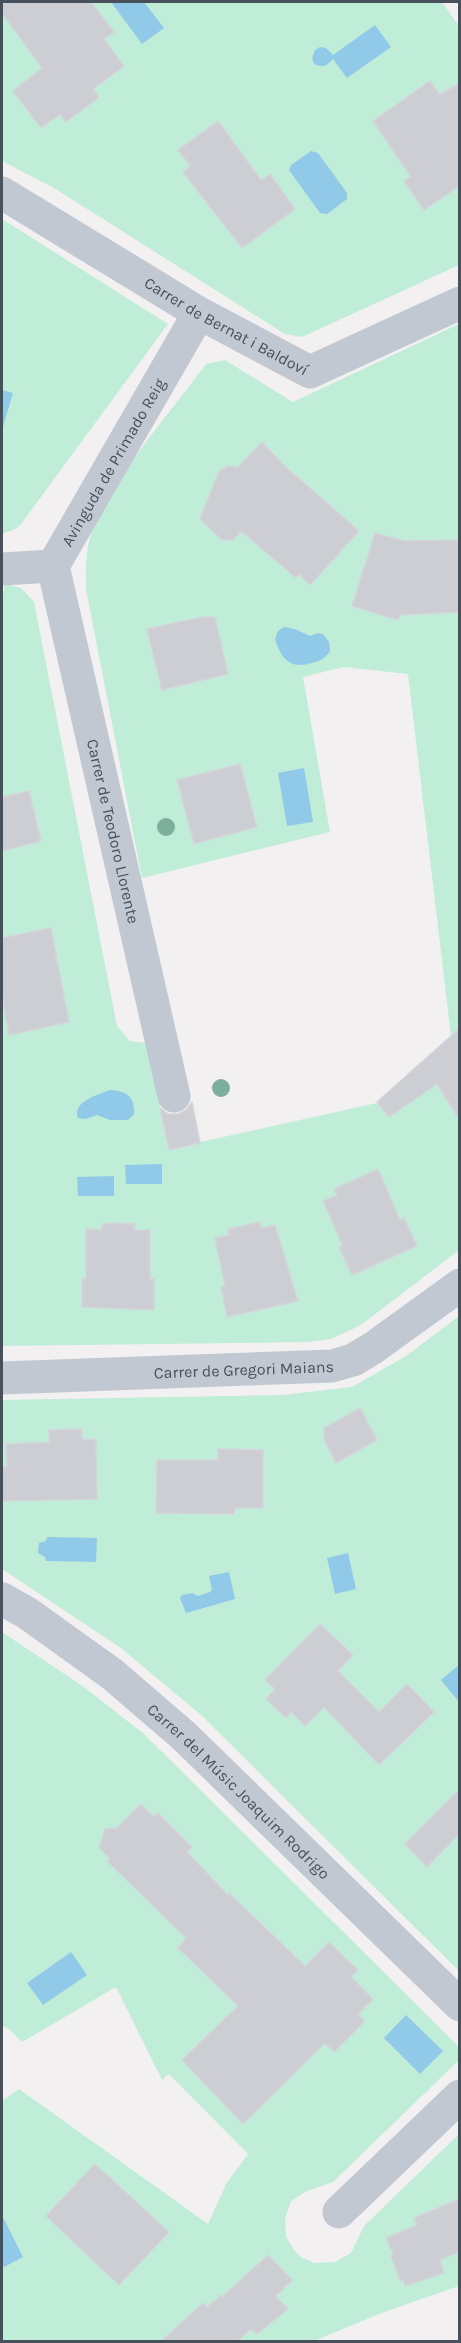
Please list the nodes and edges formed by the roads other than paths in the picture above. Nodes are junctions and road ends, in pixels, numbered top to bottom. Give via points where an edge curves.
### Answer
1 (2, 192) edge
2 (459, 303) edge
3 (199, 313) junction
4 (53, 566) junction
5 (2, 569) edge
6 (174, 1096) dead end
7 (459, 1285) edge
8 (2, 1378) edge
9 (2, 1599) edge
10 (459, 2005) edge
11 (459, 2096) edge
12 (339, 2212) dead end

1 - 3 street, Carrer de Bernat i Baldoví
2 - 3 street, Carrer de Bernat i Baldoví via 310,372
3 - 4 street, Avinguda de Primado Reig
4 - 5 street
4 - 6 street, Carrer de Teodoro Llorente
7 - 8 street, Carrer de Gregori Maians via 373,1348 332,1366
9 - 10 street, Carrer del Músic Joaquim Rodrigo via 112,1674 184,1736
11 - 12 street

